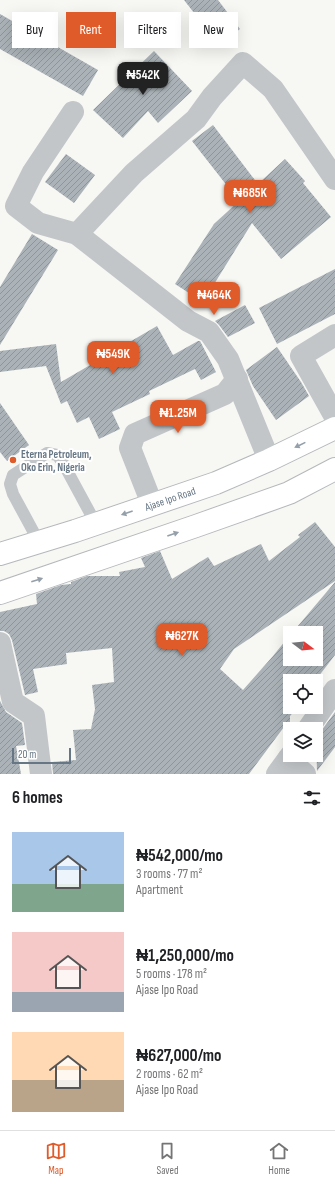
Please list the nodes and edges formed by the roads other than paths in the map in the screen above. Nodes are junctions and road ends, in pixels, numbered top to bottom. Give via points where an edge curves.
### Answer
1 (74, 112) dead end
2 (335, 179) edge
3 (77, 234) junction
4 (335, 335) edge
5 (237, 379) junction
6 (335, 418) edge
7 (335, 428) edge
8 (269, 460) junction
9 (335, 469) edge
10 (152, 504) junction
11 (96, 524) junction
12 (39, 542) junction
13 (0, 554) edge
14 (0, 593) edge
15 (0, 643) edge
16 (335, 690) edge
17 (313, 722) edge
18 (285, 763) edge
19 (41, 774) edge
20 (305, 774) edge

1 - 3 street via 33,172 16,206 38,222
2 - 3 street via 273,89 243,63 196,119 134,173
3 - 5 street via 188,321 209,332 228,359
4 - 6 street via 301,356
5 - 8 street
5 - 10 street via 225,394 135,434 130,448
7 -> 8 highway, Ajase Ipo Road
8 - 10 highway, Ajase Ipo Road via 216,483
14 -> 9 highway via 289,493
10 -> 11 highway, Ajase Ipo Road
11 - 12 highway, Ajase Ipo Road
11 - 12 lane via 63,463 57,455 47,453 13,475 10,484
12 - 13 highway, Ajase Ipo Road
15 - 19 street via 12,702 34,716
16 - 17 street
18 - 20 street

